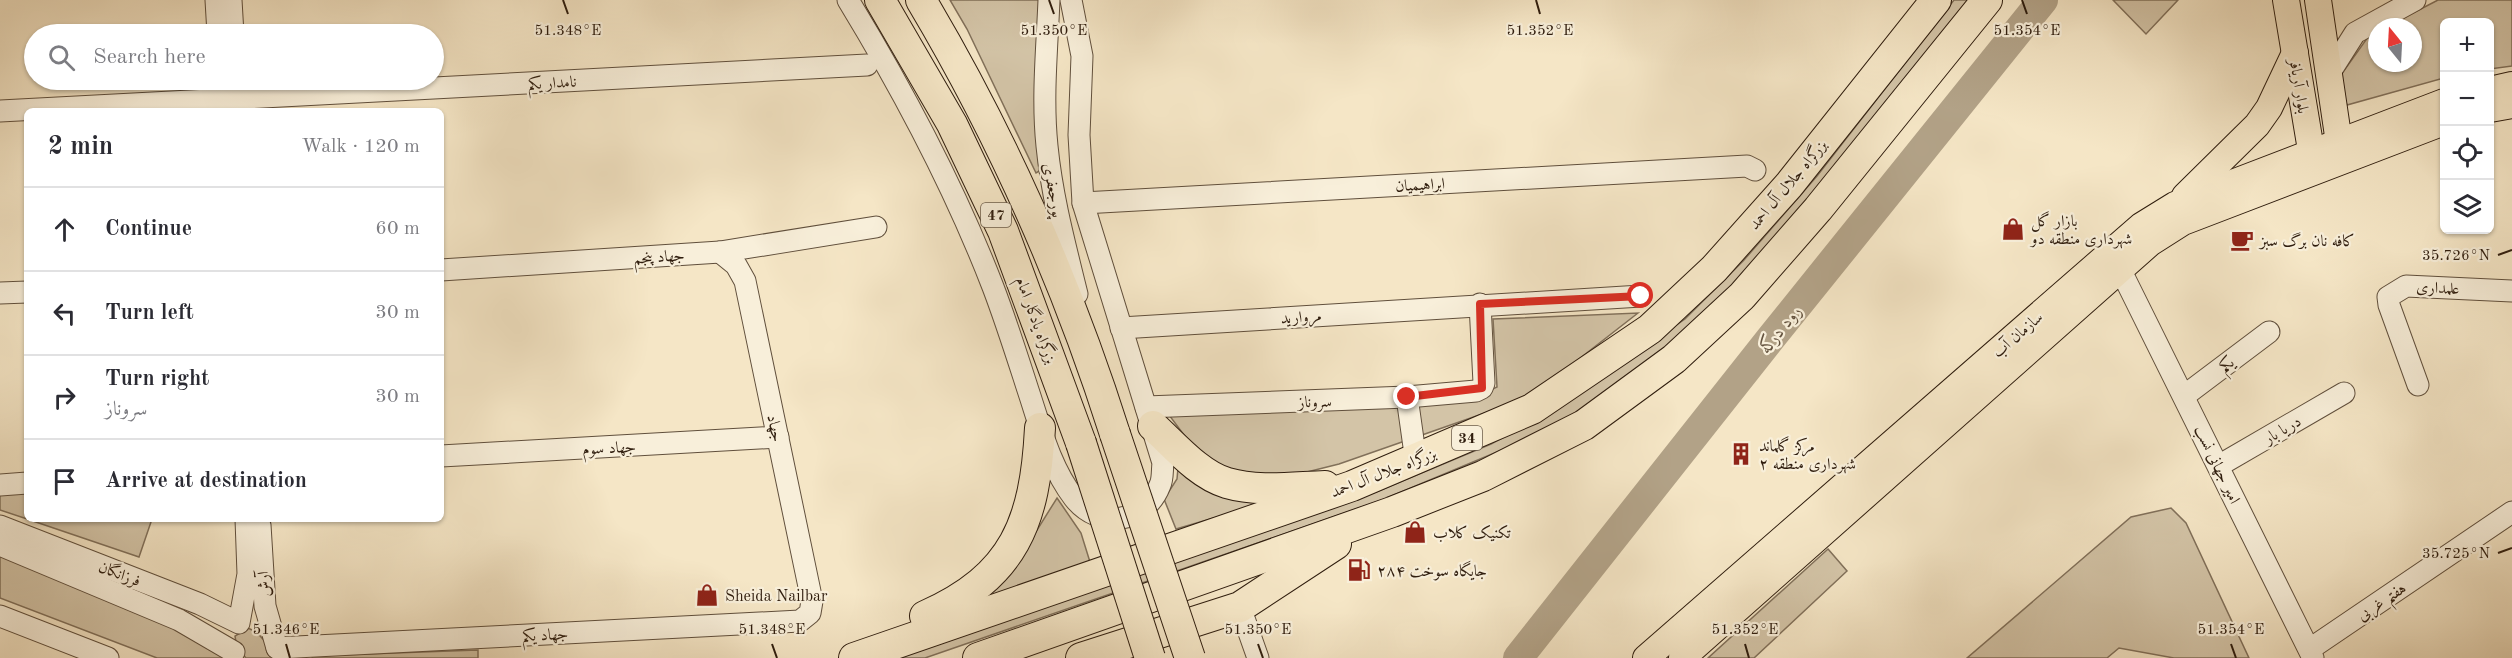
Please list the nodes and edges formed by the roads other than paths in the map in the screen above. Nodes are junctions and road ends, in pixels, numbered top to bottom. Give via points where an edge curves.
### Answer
1 (216, 0) edge
2 (231, 0) edge
3 (848, 0) edge
4 (880, 0) edge
5 (921, 0) edge
6 (1049, 0) edge
7 (1071, 0) edge
8 (1936, 0) edge
9 (1987, 0) edge
10 (2286, 0) edge
11 (2318, 0) edge
12 (2415, 0) edge
13 (217, 24) edge
14 (232, 24) edge
15 (2295, 53) junction
16 (867, 65) dead end
17 (2329, 74) junction
18 (2512, 85) edge
19 (444, 86) edge
20 (2494, 89) edge
21 (352, 90) edge
22 (229, 96) edge
23 (2333, 102) junction
24 (2440, 104) edge
25 (2512, 105) edge
26 (46, 108) edge
27 (2494, 108) edge
28 (24, 109) edge
29 (0, 111) edge
30 (2387, 123) junction
31 (2440, 123) edge
32 (2340, 151) junction
33 (2313, 162) junction
34 (1755, 170) dead end
35 (1083, 202) junction
36 (2175, 205) junction
37 (876, 227) dead end
38 (720, 252) junction
39 (2116, 261) junction
40 (444, 270) edge
41 (2512, 291) edge
42 (24, 292) edge
43 (0, 293) edge
44 (1641, 296) dead end
45 (1480, 304) junction
46 (1121, 328) junction
47 (2269, 332) dead end
48 (1096, 377) junction
49 (2418, 385) dead end
50 (2344, 393) dead end
51 (2184, 396) junction
52 (1407, 397) junction
53 (1150, 417) junction
54 (1040, 428) junction
55 (778, 437) junction
56 (444, 456) edge
57 (1416, 461) junction
58 (2220, 465) junction
59 (24, 483) edge
60 (0, 485) edge
61 (1352, 486) junction
62 (2512, 512) edge
63 (1373, 519) junction
64 (246, 522) edge
65 (259, 522) edge
66 (0, 525) edge
67 (0, 545) edge
68 (1240, 607) junction
69 (810, 613) joint
70 (0, 616) edge
71 (239, 623) junction
72 (2311, 654) edge
73 (237, 655) edge
74 (283, 655) edge
75 (1087, 657) edge
76 (108, 658) edge
77 (846, 658) edge
78 (854, 658) edge
79 (978, 658) edge
80 (1150, 658) edge
81 (1190, 658) edge
82 (1258, 658) edge
83 (1646, 658) edge
84 (1682, 658) edge

1 - 13 street
2 - 14 street
3 - 54 street via 909,102 973,237
4 - 80 highway, بزرگراه یادگار امام / 47, bridge via 952,124 1003,231 1081,443
5 - 48 highway, بزرگراه یادگار امام / 47 via 983,111 1012,173
6 - 48 street, پورجعفری via 1045,96 1048,155 1053,193
7 - 35 street via 1082,56 1079,135
8 - 57 highway, بزرگراه جلال آل احمد / 34 via 1789,185 1714,269 1650,329 1532,410
9 - 63 highway, 34 via 1818,209 1742,296 1674,359 1584,425 1483,476
10 - 15 main road, بلوار آریافر
11 - 17 main road, بلوار آریافر
12 - 17 street via 2355,33
15 - 33 main road, بلوار آریافر
15 - 36 main road via 2257,125
16 - 19 street, نامدار یکم
17 - 23 main road, بلوار آریافر
18 - 20 main road
21 - 22 street, نامدار یکم
22 - 26 street, نامدار یکم
23 - 30 main road via 2359,118
23 - 32 main road, بلوار آریافر
24 - 30 main road, سازمان آب
25 - 27 main road
28 - 29 street, نامدار یکم
30 - 32 main road, سازمان آب
31 - 32 main road, سازمان آب
32 - 33 main road, سازمان آب
33 - 36 main road, سازمان آب
33 - 39 main road, سازمان آب via 2183,222
34 - 35 street, ابراهیمیان via 1747,166
35 - 46 street
36 - 39 main road, سازمان آب via 2141,226
37 - 38 street, جهاد پنجم
38 - 40 street, جهاد پنجم
38 - 55 street, جهاد via 736,265 745,281
39 - 51 street, امیر جهانی نسب
39 - 83 main road, سازمان آب
39 - 84 main road, سازمان آب
41 - 49 street, علمداری via 2406,286 2394,291 2388,297 2388,305
42 - 43 street
44 - 45 street, مروارید
45 - 46 street, مروارید
45 - 52 street, سروناز via 1482,388
46 - 53 street
47 - 51 street, یکم
48 - 81 highway, بزرگراه یادگار امام / 47, bridge
50 - 58 street, دریا بار
51 - 58 street, امیر جهانی نسب
52 - 53 street, سروناز
52 - 57 street
53 - 54 street via 1163,463 1161,484 1137,514 1114,520 1093,515 1072,496
53 - 61 highway via 1189,459 1225,483 1254,487
54 - 77 highway via 1038,473 1030,509 998,568 959,599
55 - 56 street, جهاد سوم
55 - 69 street, جهاد via 812,601
57 - 61 highway, بزرگراه جلال آل احمد / 34
58 - 72 street, امیر جهانی نسب
59 - 60 street
61 - 78 highway, بزرگراه جلال آل احمد / 34
62 - 72 street, هفتم غربی
63 - 68 highway
63 - 79 highway, 34
64 - 71 street, آرش via 248,574
65 - 74 street, آرش via 265,606
66 - 71 street, فرزانگان
67 - 73 street, فرزانگان via 179,620
68 - 75 highway
68 - 82 street
69 - 74 street, جهاد یکم via 800,621
70 - 76 street
71 - 73 street, آرش via 230,634
71 - 74 street, فرزانگان via 252,624

